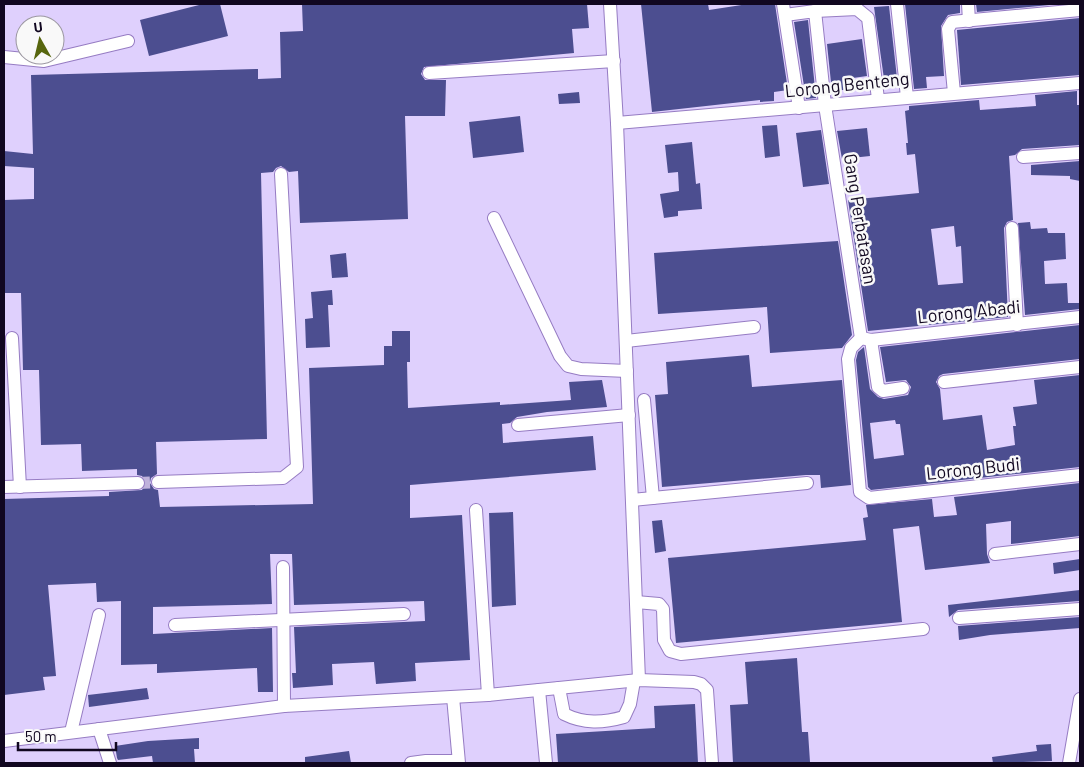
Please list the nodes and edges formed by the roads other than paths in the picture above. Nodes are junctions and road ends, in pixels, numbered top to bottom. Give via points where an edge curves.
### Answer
1 (610, 4) edge
2 (897, 4) edge
3 (968, 4) edge
4 (784, 10) edge
5 (1080, 10) edge
6 (815, 11) junction
7 (969, 21) junction
8 (128, 41) dead end
9 (4, 57) edge
10 (614, 61) junction
11 (429, 73) dead end
12 (1080, 83) edge
13 (954, 93) junction
14 (907, 96) junction
15 (878, 99) junction
16 (825, 105) junction
17 (799, 108) junction
18 (617, 123) junction
19 (1080, 153) edge
20 (1023, 157) dead end
21 (281, 174) dead end
22 (494, 218) dead end
23 (1012, 228) dead end
24 (1080, 317) edge
25 (1017, 324) junction
26 (754, 327) dead end
27 (12, 338) dead end
28 (866, 339) junction
29 (626, 341) junction
30 (1080, 368) edge
31 (627, 371) junction
32 (944, 382) dead end
33 (903, 388) dead end
34 (644, 400) dead end
35 (629, 415) junction
36 (518, 425) dead end
37 (1080, 475) edge
38 (158, 482) tunnel mouth
39 (138, 483) tunnel mouth
40 (807, 483) dead end
41 (4, 487) edge
42 (20, 487) junction
43 (653, 498) junction
44 (632, 500) junction
45 (476, 510) dead end
46 (1080, 544) edge
47 (995, 554) dead end
48 (282, 567) dead end
49 (636, 602) junction
50 (1080, 609) edge
51 (404, 614) dead end
52 (99, 615) dead end
53 (283, 618) junction
54 (960, 618) dead end
55 (175, 625) dead end
56 (923, 629) dead end
57 (636, 681) junction
58 (558, 688) junction
59 (539, 690) junction
60 (488, 695) junction
61 (452, 697) junction
62 (1080, 699) edge
63 (284, 706) junction
64 (1078, 719) edge
65 (98, 729) junction
66 (71, 732) junction
67 (4, 740) edge
68 (1073, 759) edge
69 (458, 762) edge
70 (110, 763) edge
71 (411, 763) edge
72 (546, 763) edge
73 (712, 763) edge

1 - 10 street
2 - 14 street
3 - 7 street
4 - 6 street
4 - 17 street
5 - 7 street
6 - 15 street via 857,9 868,18
6 - 16 street, Gang Perbatasan
7 - 13 street via 949,24
8 - 9 street via 44,61
10 - 11 street
10 - 18 street
12 - 13 street, Lorong Benteng
13 - 14 street, Lorong Benteng
14 - 15 street, Lorong Benteng
15 - 16 street, Lorong Benteng
16 - 17 street, Lorong Benteng
16 - 28 street, Gang Perbatasan
17 - 18 street, Lorong Benteng
18 - 29 street
19 - 20 street
21 - 38 street via 297,466 283,478
22 - 31 street via 560,356 568,366
23 - 25 street
24 - 25 street, Lorong Abadi
25 - 28 street, Lorong Abadi
26 - 29 street
27 - 42 street
28 - 33 street, Gang Perbatasan via 878,387 883,390
28 - 37 street, Lorong Budi via 851,348 848,358 860,492 869,498
29 - 31 street
30 - 32 street
31 - 35 street
34 - 43 street
35 - 36 street
35 - 44 street
39 - 42 street
40 - 43 street
41 - 42 street
43 - 44 street
44 - 49 street
45 - 60 street
46 - 47 street
48 - 53 street
49 - 56 street via 658,604 663,610 664,640 670,651 681,654
49 - 57 street
50 - 54 street
51 - 53 street
52 - 66 street
53 - 55 street
53 - 63 street
57 - 58 street
57 - 58 street via 624,717 605,722 585,722 564,714
57 - 73 street via 694,682 705,686
58 - 59 street
59 - 60 street
59 - 72 street
60 - 61 street
61 - 63 street
61 - 69 street
62 - 64 street
63 - 65 street
64 - 68 street
65 - 66 street
65 - 70 street
66 - 67 street
69 - 71 street

